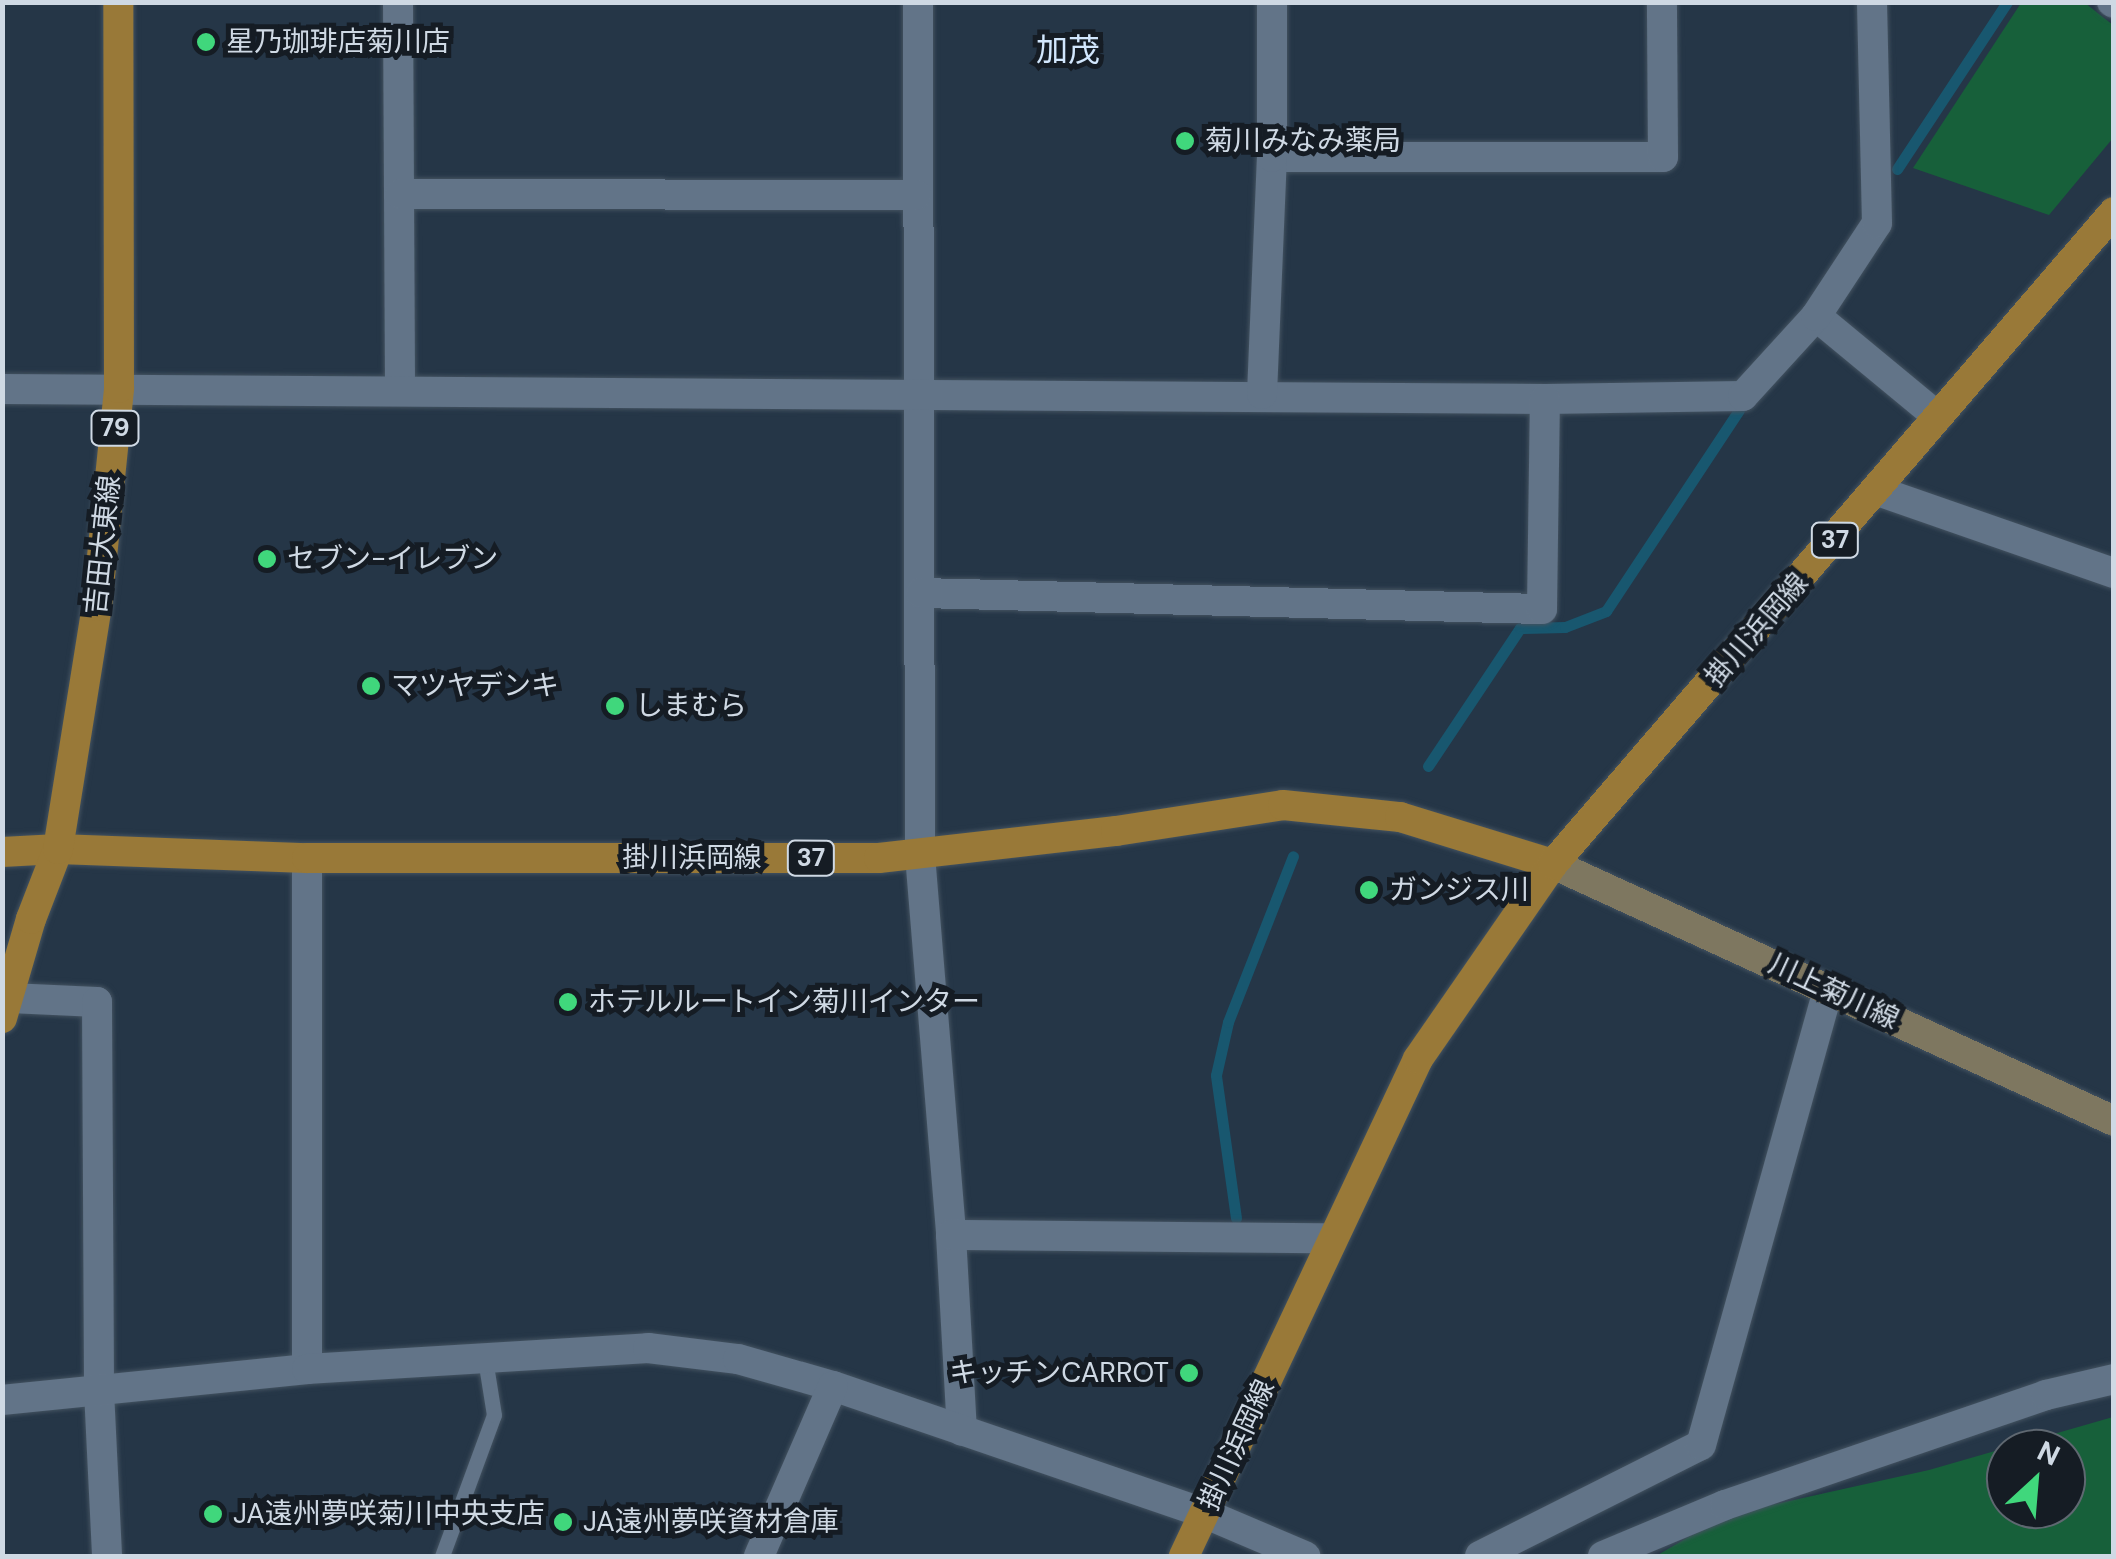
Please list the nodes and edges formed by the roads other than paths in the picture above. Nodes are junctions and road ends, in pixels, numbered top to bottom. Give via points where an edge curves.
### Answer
1 (118, 2) edge
2 (398, 2) edge
3 (918, 2) edge
4 (1272, 2) edge
5 (1662, 2) edge
6 (1872, 2) edge
7 (1272, 157) junction
8 (400, 194) junction
9 (916, 195) junction
10 (2110, 222) edge
11 (1816, 316) junction
12 (119, 388) junction
13 (400, 389) junction
14 (2, 390) edge
15 (921, 393) junction
16 (1262, 394) junction
17 (1545, 399) junction
18 (1938, 417) junction
19 (1878, 490) junction
20 (2114, 573) edge
21 (922, 593) junction
22 (58, 849) junction
23 (2, 852) edge
24 (920, 856) junction
25 (306, 858) junction
26 (1554, 864) junction
27 (1828, 990) junction
28 (6, 1008) edge
29 (2114, 1121) edge
30 (951, 1235) junction
31 (1331, 1238) junction
32 (485, 1358) junction
33 (306, 1369) junction
34 (2114, 1379) edge
35 (833, 1386) junction
36 (98, 1391) junction
37 (2, 1400) edge
38 (962, 1431) junction
39 (1206, 1514) junction
40 (107, 1556) edge
41 (442, 1556) edge
42 (759, 1556) edge
43 (1184, 1556) edge
44 (1305, 1556) edge
45 (1480, 1556) edge
46 (1603, 1556) edge

1 - 12 main road, 吉田大東線 / 79
2 - 8 street
3 - 9 street
4 - 7 street
5 - 7 street via 1663,157
6 - 11 street via 1877,223
7 - 16 street
8 - 9 street
8 - 13 street
9 - 15 street
10 - 18 main road, 掛川浜岡線 / 37
11 - 17 street via 1744,396
11 - 18 street
12 - 13 street
12 - 14 street
12 - 22 main road, 吉田大東線 / 79 via 97,606
13 - 15 street
15 - 16 street
15 - 21 street
16 - 17 street
17 - 21 street via 1542,610
18 - 19 main road, 掛川浜岡線 / 37
19 - 20 street
19 - 26 main road, 掛川浜岡線 / 37
21 - 24 street
22 - 23 main road
22 - 25 main road, 掛川浜岡線 / 37
22 - 28 main road
24 - 25 main road, 掛川浜岡線 / 37
24 - 26 main road, 掛川浜岡線 / 37 via 1283,805 1400,817
24 - 30 street
25 - 33 street
26 - 27 main road, 川上菊川線
26 - 31 main road, 掛川浜岡線 / 37 via 1418,1059
27 - 29 main road, 川上菊川線
27 - 45 street via 1701,1445
28 - 36 street via 97,1002
30 - 31 street
30 - 38 street
31 - 39 main road, 掛川浜岡線 / 37
32 - 33 street
32 - 35 street via 648,1348 738,1359
32 - 41 lane via 494,1415
33 - 36 street
34 - 46 street via 2046,1395 1725,1505
35 - 38 street
35 - 42 street
36 - 37 street
36 - 40 street
38 - 39 street
39 - 43 main road, 掛川浜岡線 / 37
39 - 44 street

